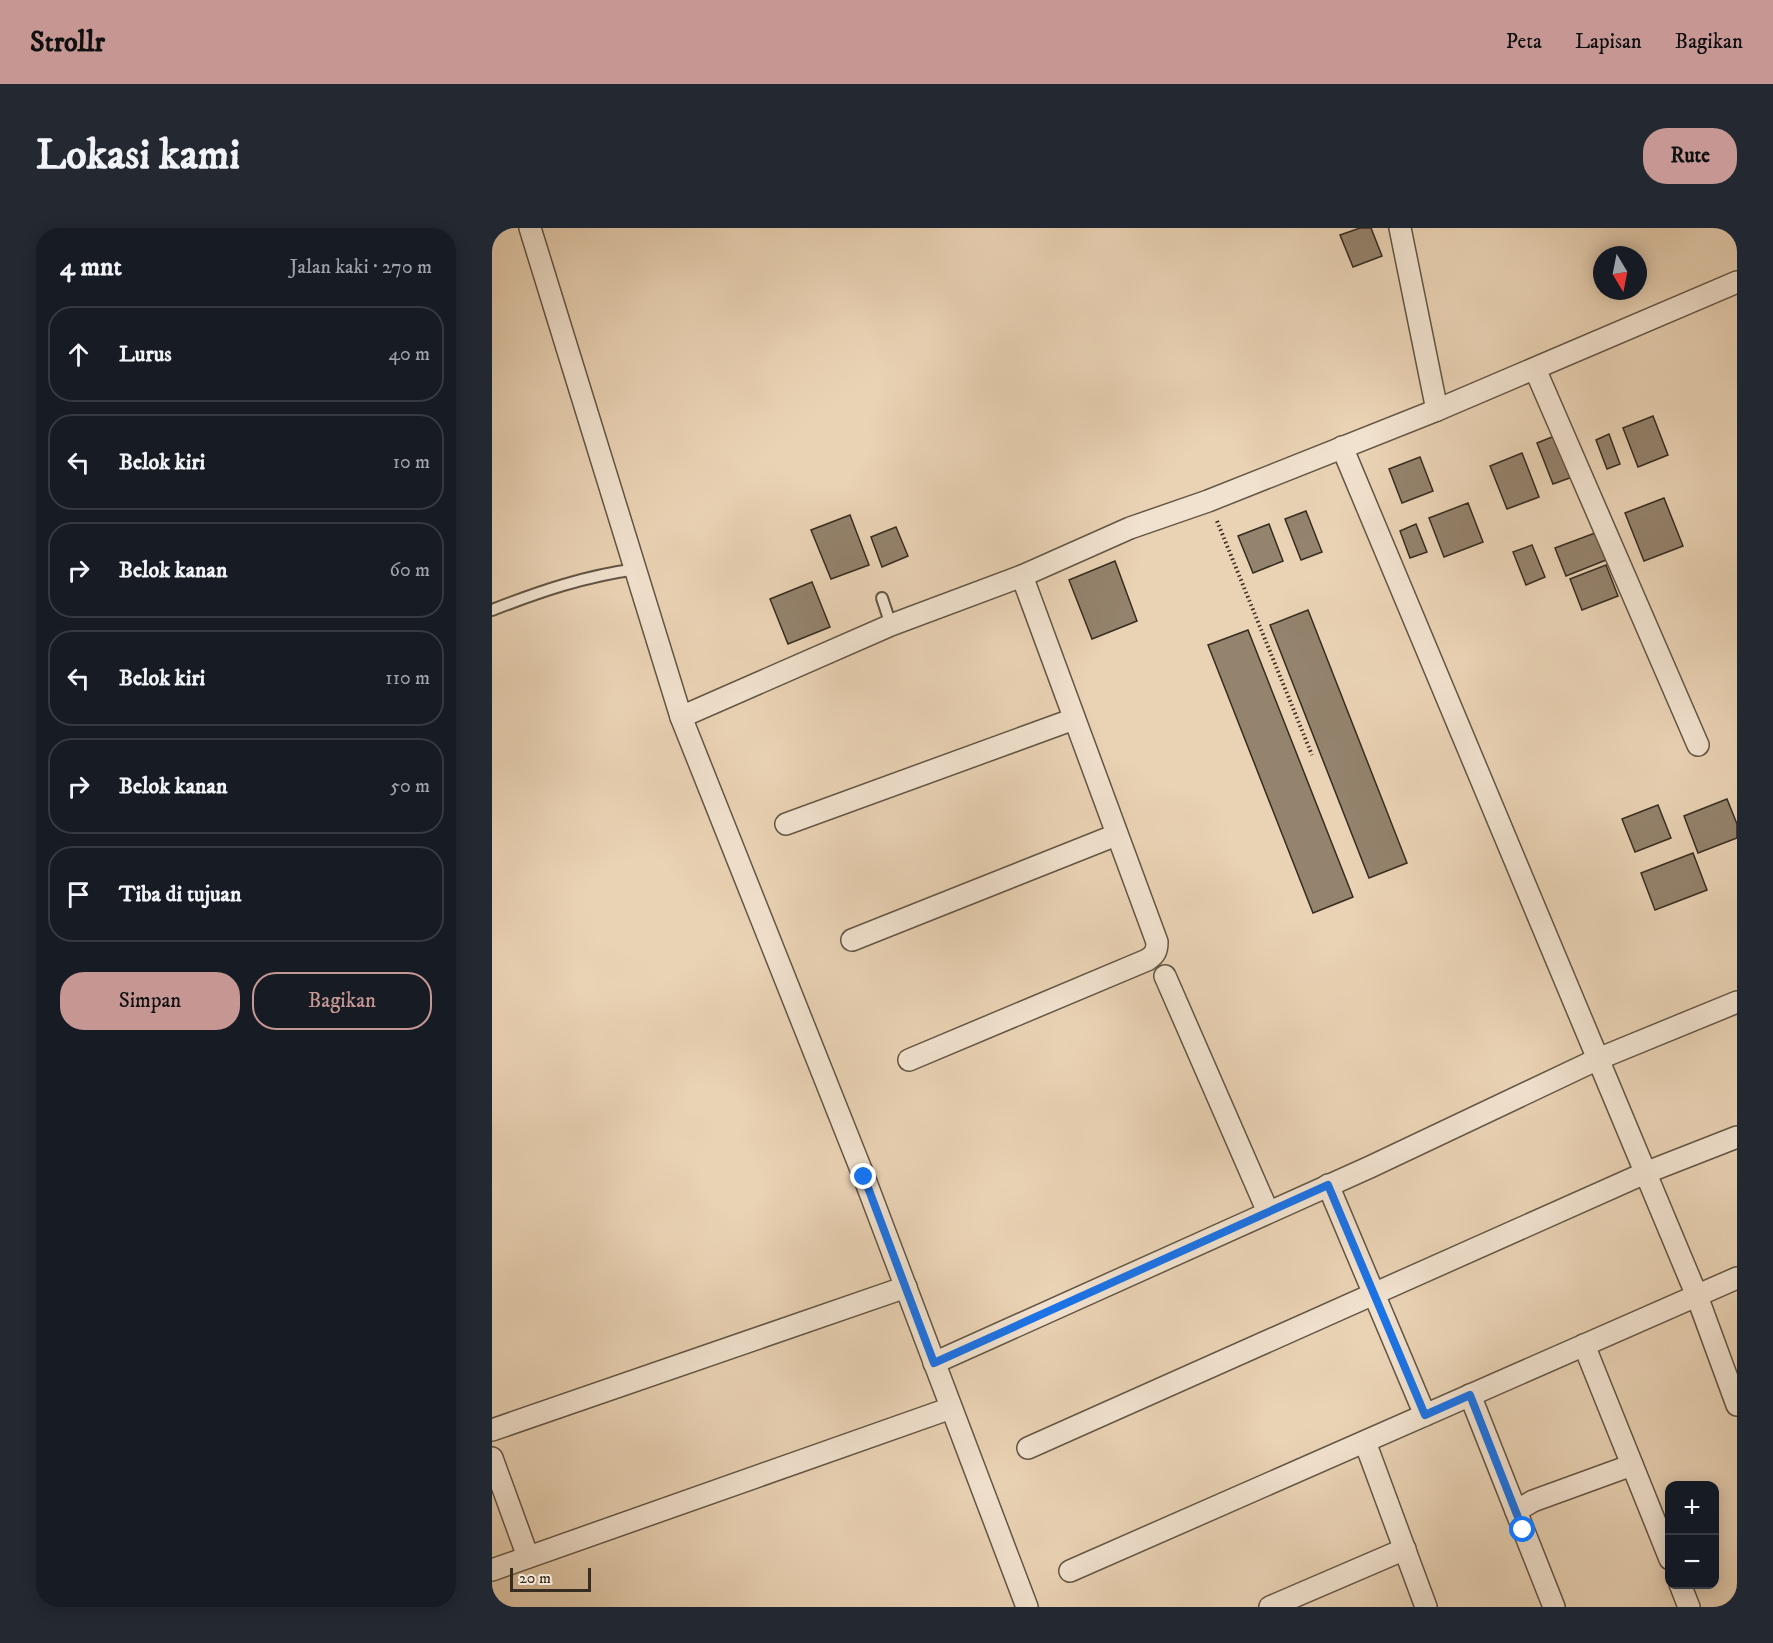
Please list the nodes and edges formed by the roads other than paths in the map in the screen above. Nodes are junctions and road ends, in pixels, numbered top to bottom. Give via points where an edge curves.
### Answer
1 (530, 228) edge
2 (1400, 228) edge
3 (1737, 282) edge
4 (1535, 369) junction
5 (1437, 410) junction
6 (1342, 447) junction
7 (637, 569) junction
8 (1022, 576) junction
9 (882, 598) dead end
10 (492, 610) edge
11 (891, 625) junction
12 (681, 717) junction
13 (1074, 719) junction
14 (1698, 745) dead end
15 (786, 824) dead end
16 (1116, 835) junction
17 (852, 940) dead end
18 (1165, 976) dead end
19 (1737, 1002) edge
20 (1598, 1059) junction
21 (909, 1060) dead end
22 (1737, 1137) edge
23 (1645, 1173) junction
24 (1328, 1185) junction
25 (1268, 1212) junction
26 (1737, 1278) edge
27 (906, 1287) junction
28 (1374, 1294) junction
29 (1696, 1296) junction
30 (1584, 1345) junction
31 (934, 1363) junction
32 (1470, 1395) junction
33 (1737, 1405) edge
34 (951, 1408) junction
35 (1425, 1415) junction
36 (492, 1430) edge
37 (1365, 1442) junction
38 (1028, 1448) dead end
39 (492, 1458) edge
40 (1632, 1465) junction
41 (1516, 1511) junction
42 (1665, 1547) edge
43 (1405, 1548) junction
44 (528, 1557) junction
45 (492, 1570) edge
46 (1070, 1571) dead end
47 (1682, 1589) edge
48 (1027, 1607) edge
49 (1270, 1607) edge
50 (1426, 1607) edge
51 (1554, 1607) edge
52 (1689, 1607) edge

1 - 7 street
2 - 5 street
3 - 4 street
4 - 5 street
4 - 14 street
5 - 6 street
6 - 8 street via 1130,528
6 - 20 street
7 - 10 lane via 597,575
7 - 12 street
8 - 11 street
8 - 13 street
9 - 11 lane
11 - 12 street
12 - 27 street
13 - 15 street
13 - 16 street
16 - 17 street
16 - 21 street via 1157,942 1153,956
18 - 25 street
19 - 20 street
20 - 23 street
20 - 24 street
22 - 23 street
23 - 28 street
23 - 29 street
24 - 25 street
24 - 28 street
25 - 31 street
26 - 29 street
27 - 31 street
27 - 36 street
28 - 35 street
28 - 38 street
29 - 30 street
29 - 33 street
30 - 32 street
30 - 40 street
31 - 34 street
32 - 35 street
32 - 41 street
34 - 44 street
34 - 48 street
35 - 37 street
37 - 43 street
37 - 46 street
39 - 44 street
40 - 41 street via 1533,1501
40 - 42 street
41 - 51 street
43 - 49 street
43 - 50 street
44 - 45 street
47 - 52 street

